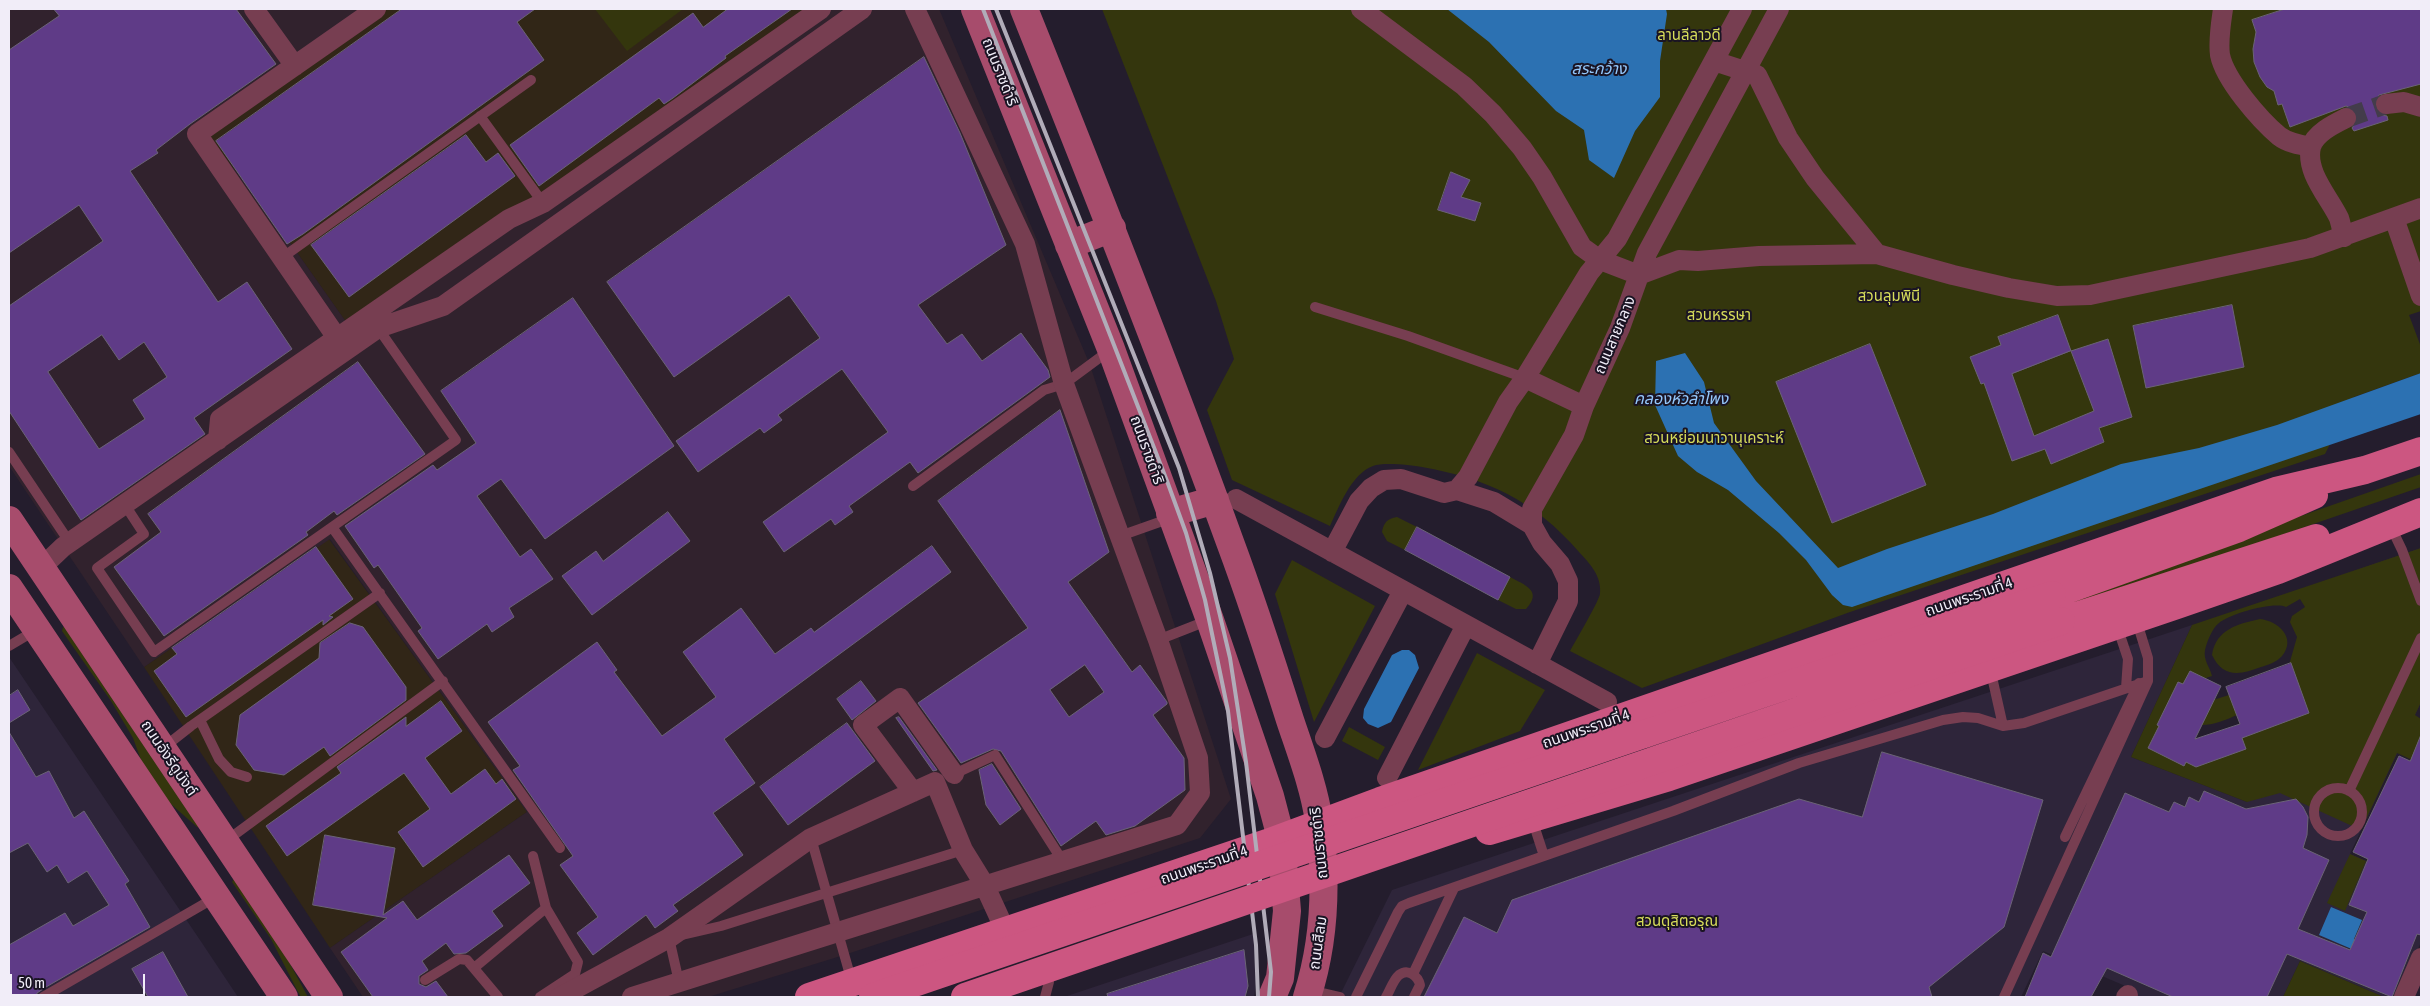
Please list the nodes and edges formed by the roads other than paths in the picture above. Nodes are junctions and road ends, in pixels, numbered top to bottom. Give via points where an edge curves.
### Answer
1 (254, 9) edge
2 (376, 9) edge
3 (862, 9) edge
4 (916, 9) edge
5 (975, 9) edge
6 (1024, 9) edge
7 (1361, 9) edge
8 (1742, 9) edge
9 (1779, 9) edge
10 (2223, 9) edge
11 (814, 11) edge
12 (827, 33) junction
13 (1714, 61) junction
14 (295, 66) junction
15 (1746, 70) junction
16 (531, 80) dead end
17 (2386, 104) tunnel mouth
18 (2421, 107) edge
19 (480, 116) junction
20 (2346, 118) tunnel mouth
21 (2311, 147) junction
22 (543, 203) junction
23 (2421, 208) edge
24 (2394, 218) junction
25 (498, 226) junction
26 (1112, 228) junction
27 (2344, 237) junction
28 (1069, 245) junction
29 (517, 253) junction
30 (1877, 254) junction
31 (283, 257) junction
32 (1600, 260) junction
33 (1640, 274) junction
34 (414, 285) junction
35 (2421, 296) edge
36 (1315, 307) dead end
37 (432, 310) junction
38 (378, 328) junction
39 (342, 343) junction
40 (1111, 349) junction
41 (1526, 378) junction
42 (1064, 384) junction
43 (1584, 406) junction
44 (2421, 451) edge
45 (9, 452) edge
46 (2365, 470) junction
47 (912, 486) dead end
48 (1457, 490) junction
49 (1225, 500) junction
50 (125, 505) junction
51 (1171, 515) junction
52 (2406, 518) edge
53 (9, 520) edge
54 (1532, 525) junction
55 (332, 527) junction
56 (1120, 536) junction
57 (70, 543) junction
58 (1332, 552) junction
59 (42, 567) junction
60 (9, 588) edge
61 (1404, 591) junction
62 (380, 593) junction
63 (2421, 601) edge
64 (70, 608) junction
65 (1210, 620) junction
66 (2126, 621) junction
67 (1466, 625) junction
68 (38, 630) junction
69 (2421, 638) edge
70 (1158, 640) junction
71 (9, 646) edge
72 (1537, 664) junction
73 (1990, 667) junction
74 (443, 681) junction
75 (2144, 682) junction
76 (1711, 686) junction
77 (2126, 688) junction
78 (1607, 702) dead end
79 (200, 720) junction
80 (2003, 726) junction
81 (1325, 738) dead end
82 (163, 748) junction
83 (1738, 754) junction
84 (954, 774) junction
85 (247, 777) dead end
86 (1386, 778) dead end
87 (935, 782) junction
88 (2349, 791) junction
89 (913, 792) junction
90 (1532, 818) junction
91 (1319, 823) junction
92 (2065, 837) dead end
93 (811, 838) junction
94 (1281, 838) junction
95 (225, 842) junction
96 (560, 848) dead end
97 (963, 850) junction
98 (533, 856) dead end
99 (1544, 856) junction
100 (1062, 860) junction
101 (194, 863) junction
102 (984, 884) junction
103 (1323, 888) junction
104 (1454, 888) junction
105 (826, 893) junction
106 (217, 896) junction
107 (1287, 900) junction
108 (546, 908) junction
109 (836, 932) junction
110 (1006, 932) junction
111 (669, 938) junction
112 (2421, 958) edge
113 (474, 968) junction
114 (1413, 974) junction
115 (425, 980) dead end
116 (679, 982) junction
117 (863, 990) edge
118 (1047, 990) edge
119 (1308, 994) edge
120 (49, 996) edge
121 (284, 997) edge
122 (329, 997) edge
123 (498, 997) edge
124 (540, 997) edge
125 (560, 997) edge
126 (632, 997) edge
127 (809, 997) edge
128 (965, 997) edge
129 (1005, 997) edge
130 (1272, 997) edge
131 (1340, 997) edge
132 (1356, 997) edge
133 (1386, 997) edge
134 (1414, 997) edge
135 (2004, 997) edge
136 (2404, 997) edge

1 - 14 street
2 - 14 street
3 - 12 street
4 - 42 street via 1025,244
5 - 28 main road, ถนนราชดำริ
6 - 26 main road, ถนนราชดำริ
7 - 32 street via 1458,81 1492,114 1542,177 1582,247
8 - 13 street
9 - 15 street, ถนนสายกลาง
10 - 21 street via 2220,54 2233,82 2280,137
11 - 12 street
11 - 22 street
12 - 29 street
13 - 15 street
13 - 32 street via 1617,239
14 - 31 street via 197,134
15 - 30 street via 1757,75 1788,138 1815,178
15 - 33 street, ถนนสายกลาง via 1647,253
16 - 19 lane
17 - 18 street via 2404,102
19 - 22 lane
19 - 31 lane
20 - 21 street via 2317,137
21 - 27 street via 2312,166 2338,217
22 - 25 street
23 - 24 street
24 - 27 street
24 - 35 street
25 - 29 street
25 - 34 street
26 - 28 main road
26 - 49 main road, ถนนราชดำริ
27 - 30 street via 2310,248 2090,295 2056,296 1953,276
28 - 40 main road, ถนนราชดำริ
29 - 37 street via 443,306
30 - 33 street via 1679,260
31 - 39 street
32 - 33 street
32 - 41 street
33 - 43 street, ถนนสายกลาง via 1620,328
34 - 37 street
34 - 39 street
36 - 41 lane
37 - 38 street
38 - 39 street
38 - 55 lane via 456,440
39 - 50 street via 218,440
40 - 42 lane
40 - 51 main road, ถนนราชดำริ
41 - 43 street
41 - 48 street via 1508,402 1468,477
42 - 47 lane via 1044,390
42 - 56 street
43 - 54 street, ถนนสายกลาง via 1574,435 1532,509
44 - 46 main road, ถนนพระรามที่ 4
45 - 57 lane
46 - 76 main road, ถนนพระรามที่ 4 via 2276,492
46 - 117 main road, ถนนพระรามที่ 4, bridge via 2239,528 2052,595
48 - 54 street via 1494,502
48 - 58 street via 1444,493 1401,480 1384,480 1359,501
49 - 51 main road
49 - 58 street
49 - 91 main road, ถนนราชดำริ via 1247,586 1309,779
50 - 55 lane via 144,534 97,568 154,652
50 - 57 street
51 - 56 lane
51 - 65 main road, ถนนราชดำริ
52 - 63 lane via 2402,550
52 - 66 main road via 2278,570
52 - 128 main road, bridge via 2298,542
53 - 59 main road, ถนนอังรีดูนังต์
54 - 72 street via 1568,581 1568,602
55 - 62 lane
56 - 70 street
57 - 59 street
58 - 61 street
59 - 60 main road
59 - 64 main road, ถนนอังรีดูนังต์
60 - 68 main road
61 - 67 street
61 - 81 street
62 - 74 lane
62 - 79 lane
64 - 68 main road
64 - 82 main road, ถนนอังรีดูนังต์
65 - 70 lane
65 - 94 main road, ถนนราชดำริ via 1270,796
66 - 73 main road
66 - 75 lane via 2148,658
66 - 77 lane
67 - 72 street
67 - 86 street
68 - 71 lane
68 - 101 main road
69 - 88 lane
70 - 100 street via 1198,758 1200,793 1177,825
72 - 78 street
73 - 80 lane
73 - 83 main road
74 - 95 lane
74 - 96 lane
75 - 77 lane
75 - 92 lane
75 - 135 lane
76 - 83 main road via 1702,699 1700,712 1705,730 1713,743 1724,751
76 - 91 main road, ถนนพระรามที่ 4
77 - 80 lane via 2024,723
79 - 82 lane
79 - 85 lane via 219,759 231,772
80 - 99 lane via 1978,718 1943,720 1799,763 1673,812
82 - 95 main road, ถนนอังรีดูนังต์
83 - 90 main road
84 - 87 lane
84 - 89 street via 900,698 862,725
84 - 100 lane via 995,756
87 - 89 street
87 - 97 street
88 - 88 lane via 2360,802 2362,810 2358,826 2346,835 2324,832 2315,820 2319,797 2333,789
89 - 93 street
90 - 99 lane
90 - 103 main road
91 - 94 main road, ถนนพระรามที่ 4
91 - 103 main road, ถนนราชดำริ
93 - 105 lane
93 - 111 street
94 - 107 main road, ถนนราชดำริ
94 - 110 main road, ถนนพระรามที่ 4
95 - 101 main road
95 - 122 main road, ถนนอังรีดูนังต์
97 - 102 street
97 - 105 lane
98 - 108 lane
99 - 104 lane
100 - 102 street
101 - 106 main road
102 - 109 street
102 - 110 street
103 - 107 main road
103 - 119 main road, ถนนสีลม via 1321,940
104 - 114 lane
104 - 132 lane via 1402,906
105 - 109 lane
105 - 111 lane via 721,926
106 - 120 lane
106 - 121 main road
107 - 118 main road
107 - 130 main road via 1280,978
108 - 113 lane
108 - 124 lane via 578,962 575,974
109 - 116 street
109 - 117 lane
110 - 117 main road, ถนนพระรามที่ 4
111 - 116 lane
111 - 125 street
112 - 136 street
113 - 115 lane via 467,960 459,959
113 - 123 lane
114 - 133 lane via 1400,974
114 - 134 lane via 1420,985
116 - 126 street
117 - 127 main road, ถนนพระรามที่ 4
118 - 129 main road
119 - 131 lane

